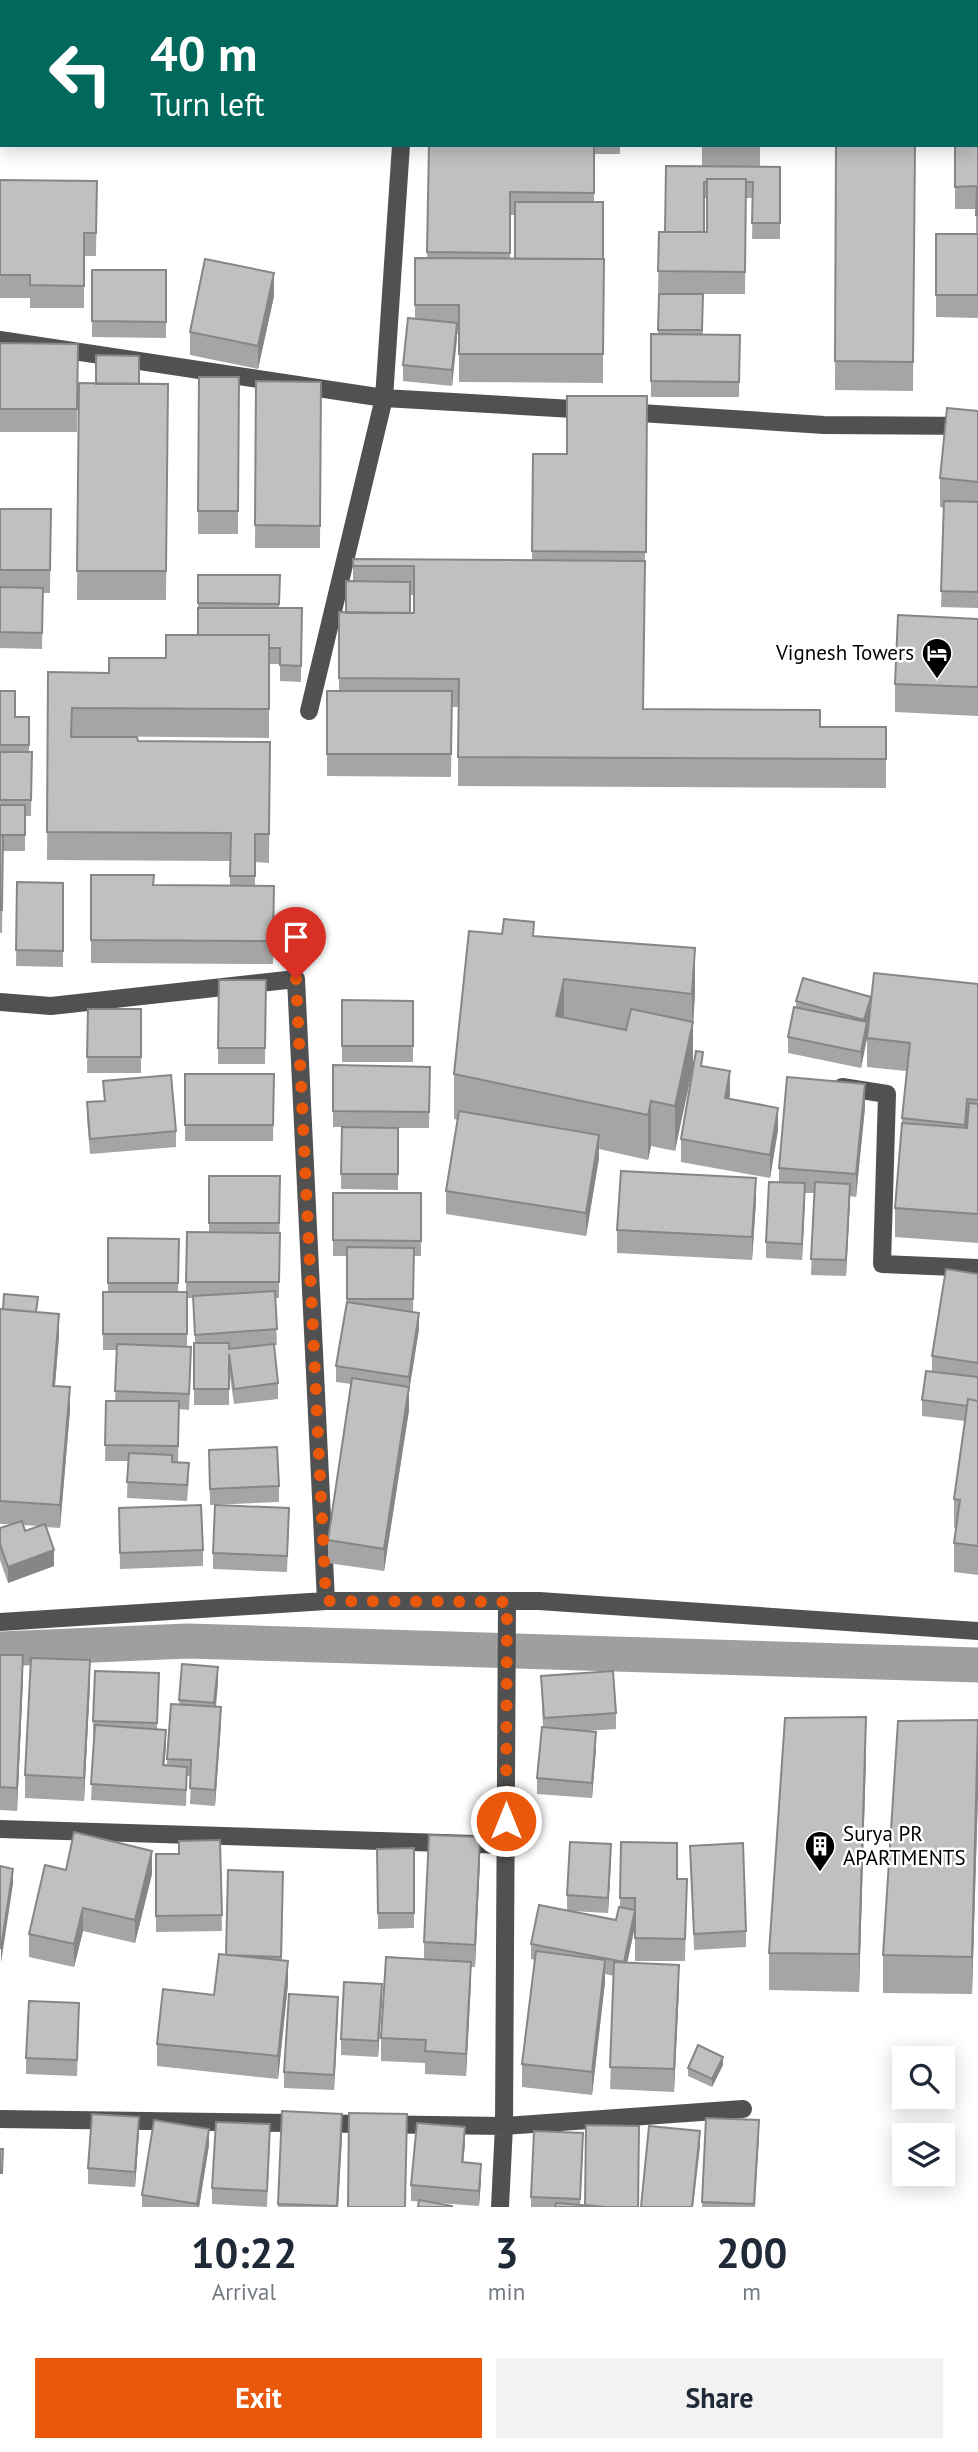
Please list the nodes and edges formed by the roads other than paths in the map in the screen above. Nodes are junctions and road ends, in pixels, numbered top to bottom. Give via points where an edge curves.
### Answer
1 (401, 147) edge
2 (0, 340) edge
3 (384, 398) junction
4 (978, 426) edge
5 (309, 711) dead end
6 (0, 1002) edge
7 (819, 1084) edge
8 (978, 1268) edge
9 (326, 1601) junction
10 (507, 1604) junction
11 (0, 1622) edge
12 (978, 1631) edge
13 (0, 1829) edge
14 (506, 1845) junction
15 (743, 2109) dead end
16 (0, 2119) edge
17 (504, 2126) junction
18 (500, 2207) edge

1 - 3 street
2 - 3 street
3 - 4 street via 824,425
3 - 5 street
6 - 9 street via 51,1006 296,979
7 - 8 street via 887,1094 882,1264
9 - 10 street
9 - 11 street
10 - 12 street via 538,1601
10 - 14 street
13 - 14 street
14 - 17 street
15 - 17 street
16 - 17 street
17 - 18 street

